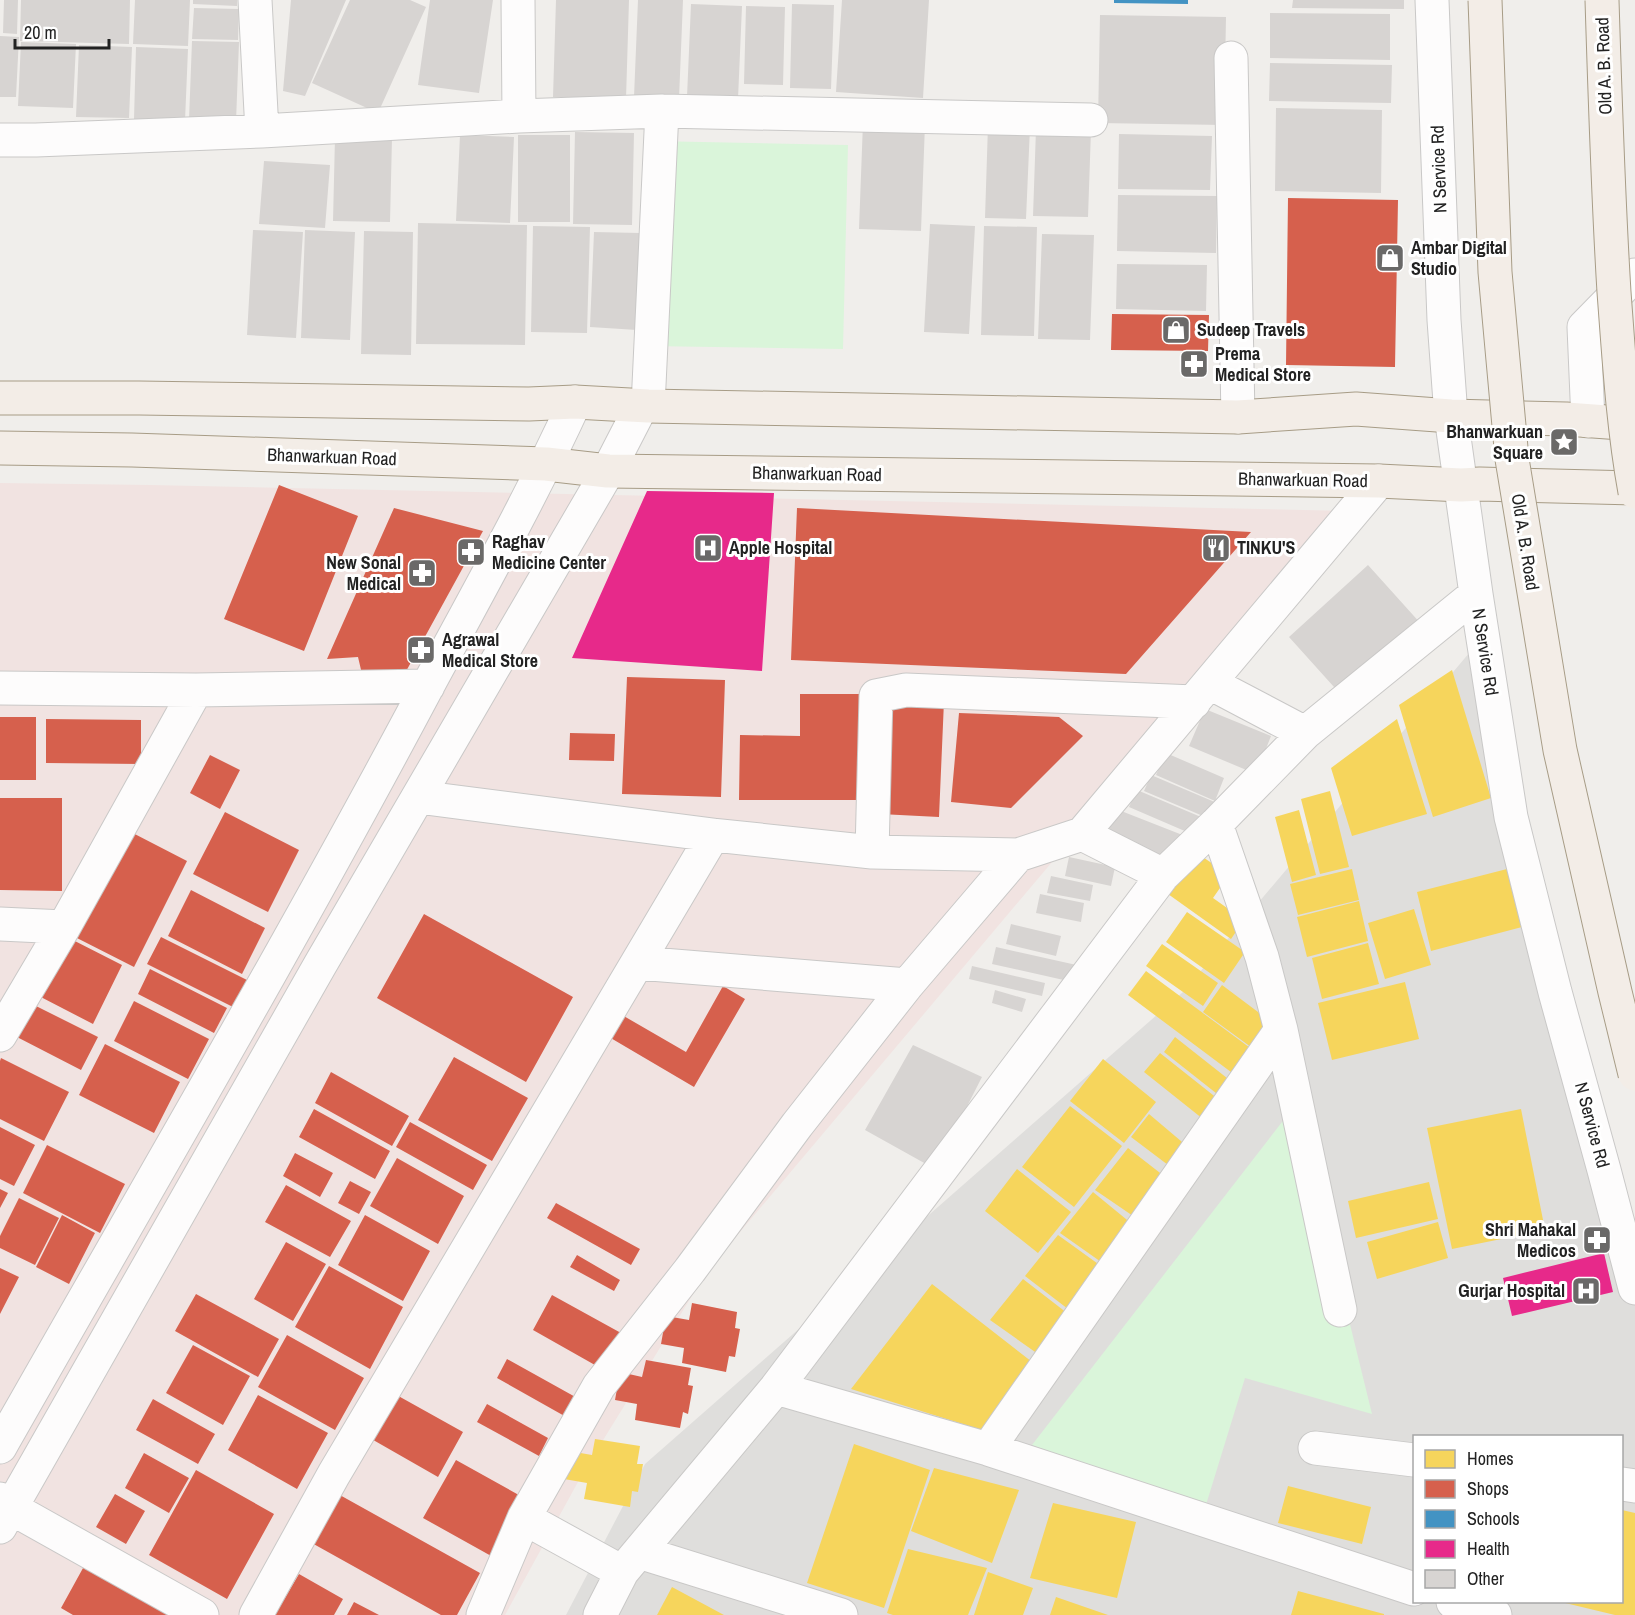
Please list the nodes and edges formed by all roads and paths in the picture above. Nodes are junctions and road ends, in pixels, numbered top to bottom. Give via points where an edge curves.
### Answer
1 (255, 0) edge
2 (518, 0) edge
3 (1432, 0) edge
4 (1485, 0) edge
5 (1602, 0) edge
6 (1231, 58) dead end
7 (662, 111) junction
8 (519, 116) junction
9 (1091, 120) dead end
10 (262, 131) junction
11 (0, 140) edge
12 (1635, 275) edge
13 (0, 399) edge
14 (575, 402) junction
15 (645, 406) junction
16 (1451, 416) junction
17 (1238, 417) junction
18 (1588, 421) junction
19 (1635, 424) edge
20 (0, 448) edge
21 (546, 464) junction
22 (608, 471) junction
23 (1379, 481) junction
24 (1461, 485) junction
25 (1635, 490) edge
26 (1476, 594) junction
27 (428, 686) junction
28 (0, 688) edge
29 (196, 690) junction
30 (1202, 692) junction
31 (1305, 733) junction
32 (418, 797) junction
33 (1216, 824) junction
34 (1082, 834) junction
35 (713, 835) junction
36 (872, 852) junction
37 (1018, 855) junction
38 (1163, 875) junction
39 (0, 924) edge
40 (64, 927) junction
41 (638, 963) junction
42 (908, 985) junction
43 (1281, 1030) junction
44 (0, 1035) edge
45 (1635, 1074) edge
46 (1635, 1288) edge
47 (1340, 1310) dead end
48 (776, 1388) junction
49 (0, 1447) edge
50 (1316, 1448) dead end
51 (988, 1449) junction
52 (1413, 1460) edge
53 (4, 1511) edge
54 (524, 1518) junction
55 (630, 1562) junction
56 (1413, 1589) edge
57 (1456, 1603) edge
58 (202, 1615) edge
59 (256, 1615) edge
60 (483, 1615) edge
61 (600, 1615) edge
62 (841, 1615) edge
63 (1495, 1615) edge

1 - 10 street
2 - 8 street
3 - 16 street, N Service Rd
4 - 45 main road, Old A. B. Road, bridge via 1495,272 1512,459 1560,750
5 - 25 main road, Old A. B. Road, bridge via 1618,352
6 - 17 street
7 - 8 street
7 - 9 street
7 - 15 street
8 - 10 street
10 - 11 street
12 - 18 street via 1584,327
13 - 14 main road
14 - 15 main road
14 - 21 street
15 - 17 main road
15 - 22 street
16 - 17 main road via 1356,409
16 - 18 main road
16 - 24 street, N Service Rd
18 - 19 main road
20 - 21 main road, Bhanwarkuan Road
21 - 22 main road, Bhanwarkuan Road
21 - 27 street
22 - 23 main road, Bhanwarkuan Road
22 - 32 street
23 - 24 main road, Bhanwarkuan Road
23 - 30 street
24 - 25 main road, Bhanwarkuan Road
24 - 26 street, N Service Rd
26 - 31 street
26 - 46 street, N Service Rd via 1511,817
27 - 29 street
27 - 49 street via 292,934
28 - 29 street
29 - 40 street
30 - 31 street
30 - 34 street
30 - 36 street via 906,690 876,696
31 - 33 street
32 - 35 street
32 - 53 street
33 - 38 street
33 - 43 street via 1262,957
34 - 37 street
34 - 38 street
35 - 36 street
35 - 41 street
36 - 37 street
37 - 42 street
38 - 48 street
39 - 40 street
40 - 44 street
41 - 42 street
41 - 59 street via 334,1474
42 - 54 street via 599,1386
43 - 47 street
43 - 51 street
48 - 51 street
48 - 55 street
50 - 52 street
51 - 56 street
53 - 58 street
54 - 55 street
54 - 60 street
55 - 61 street
55 - 62 street
57 - 63 street

